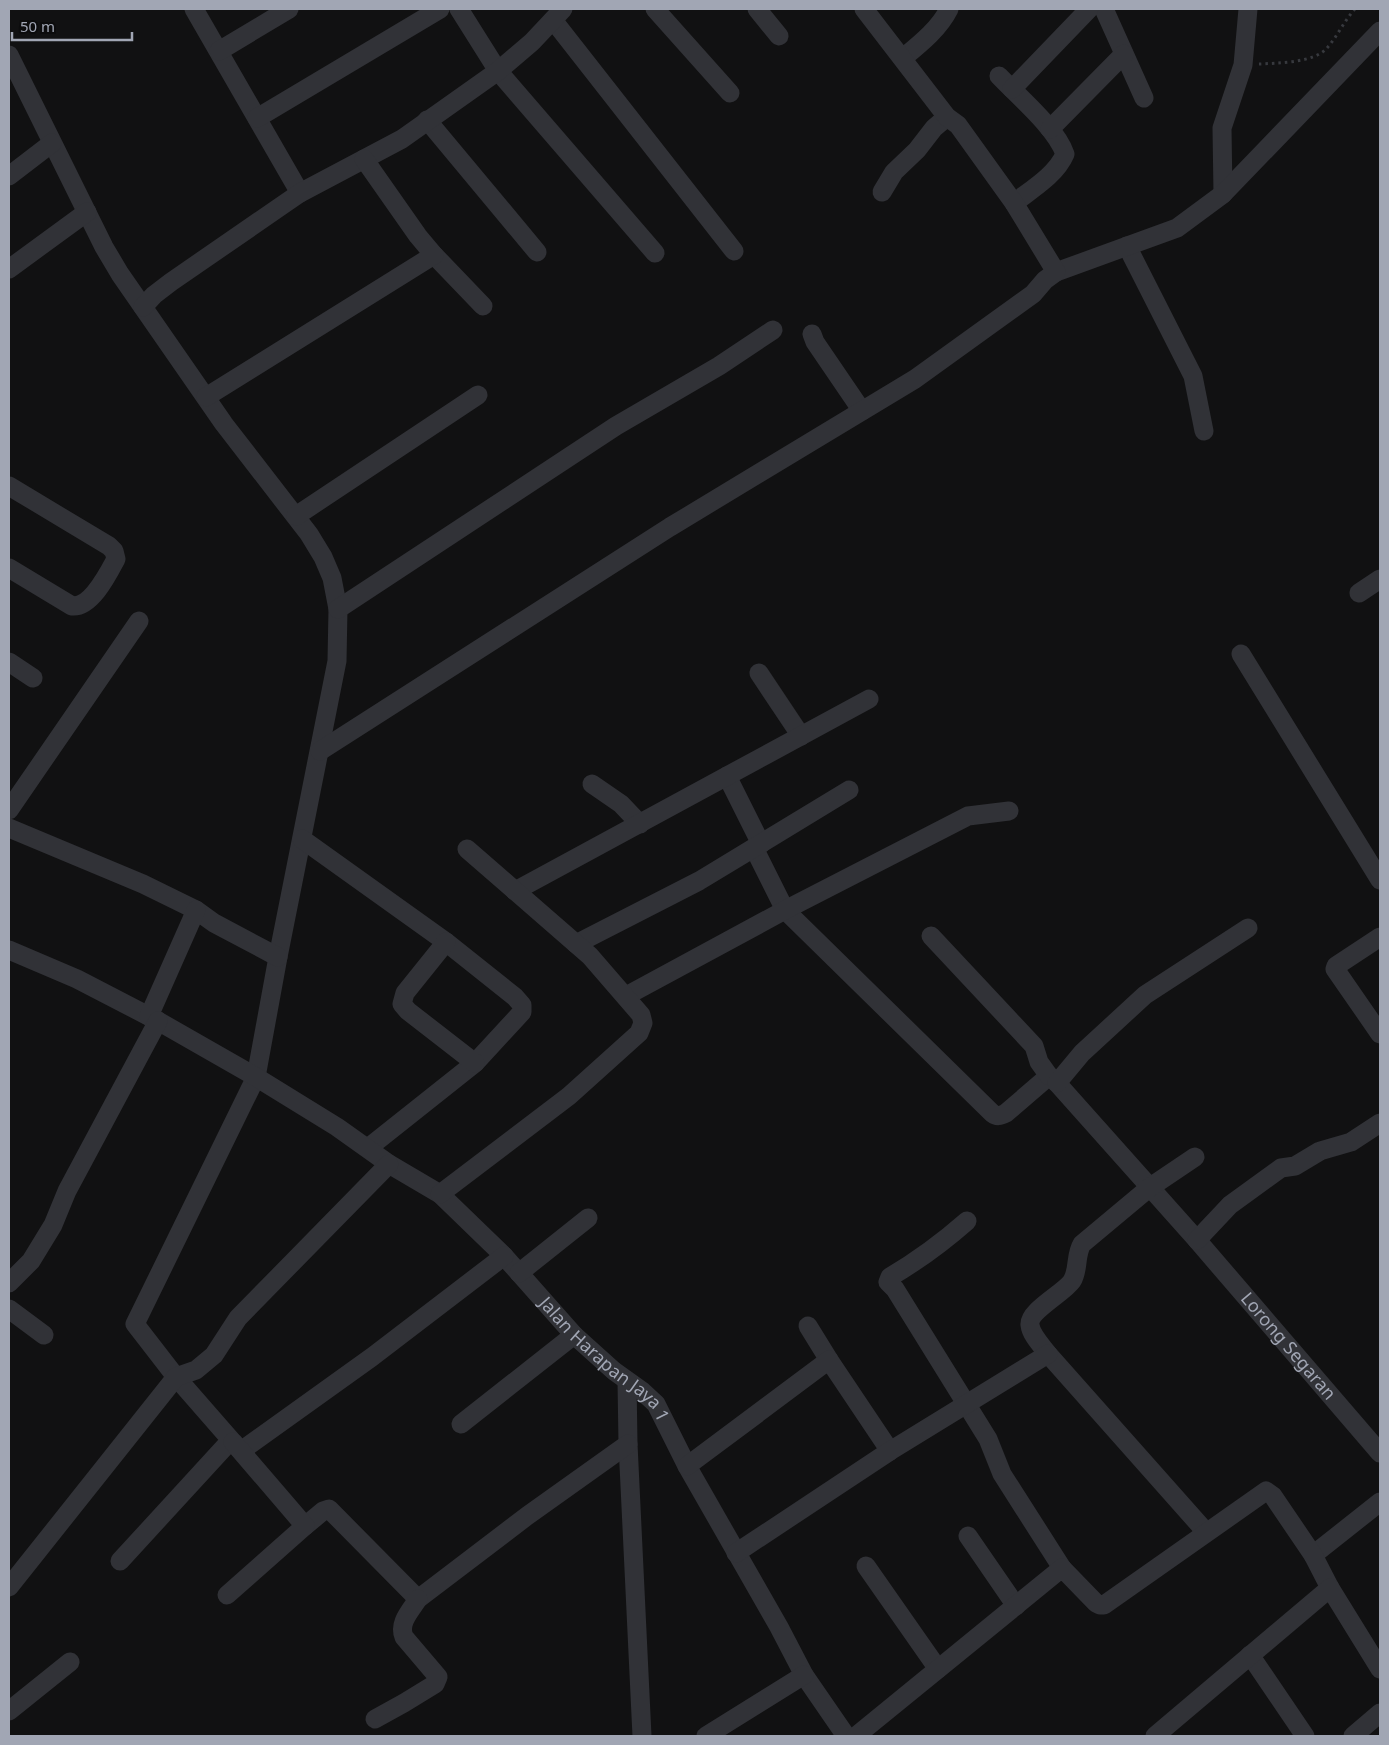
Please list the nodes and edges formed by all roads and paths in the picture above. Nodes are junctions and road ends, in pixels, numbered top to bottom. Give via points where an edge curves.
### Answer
1 (194, 9) edge
2 (289, 9) edge
3 (440, 9) edge
4 (458, 9) edge
5 (655, 9) edge
6 (757, 9) edge
7 (864, 9) edge
8 (949, 9) edge
9 (1089, 9) edge
10 (1104, 9) edge
11 (1248, 9) edge
12 (1355, 9) edge
13 (560, 12) edge
14 (1380, 31) edge
15 (779, 36) dead end
16 (219, 52) junction
17 (1124, 54) junction
18 (9, 55) edge
19 (903, 58) junction
20 (1243, 66) junction
21 (498, 71) junction
22 (730, 93) dead end
23 (1144, 98) dead end
24 (947, 117) junction
25 (257, 118) junction
26 (427, 120) junction
27 (1050, 129) junction
28 (52, 143) junction
29 (364, 159) junction
30 (9, 176) edge
31 (882, 192) dead end
32 (300, 193) junction
33 (1223, 194) junction
34 (1014, 203) junction
35 (87, 212) junction
36 (1127, 246) junction
37 (537, 252) dead end
38 (734, 252) dead end
39 (655, 253) dead end
40 (434, 255) junction
41 (9, 269) edge
42 (1056, 272) junction
43 (483, 306) dead end
44 (143, 307) junction
45 (773, 330) dead end
46 (812, 334) dead end
47 (478, 394) dead end
48 (206, 397) junction
49 (862, 411) junction
50 (1204, 431) dead end
51 (9, 486) edge
52 (296, 516) junction
53 (9, 568) edge
54 (1380, 579) edge
55 (1358, 593) dead end
56 (338, 609) junction
57 (139, 621) dead end
58 (1241, 654) dead end
59 (9, 662) edge
60 (759, 673) dead end
61 (33, 678) dead end
62 (870, 699) dead end
63 (801, 736) junction
64 (320, 750) junction
65 (727, 776) junction
66 (592, 784) dead end
67 (849, 790) dead end
68 (9, 810) edge
69 (1009, 811) dead end
70 (640, 824) junction
71 (9, 828) edge
72 (302, 839) junction
73 (758, 846) junction
74 (467, 849) dead end
75 (1380, 880) edge
76 (515, 891) junction
77 (196, 910) junction
78 (784, 910) junction
79 (1248, 928) dead end
80 (931, 936) dead end
81 (1380, 937) edge
82 (446, 942) junction
83 (576, 944) junction
84 (9, 950) edge
85 (278, 957) junction
86 (626, 996) junction
87 (154, 1019) junction
88 (1380, 1034) edge
89 (475, 1063) junction
90 (256, 1076) junction
91 (1053, 1079) junction
92 (1380, 1123) edge
93 (368, 1148) junction
94 (1195, 1157) dead end
95 (389, 1164) junction
96 (1149, 1188) junction
97 (440, 1194) junction
98 (588, 1218) dead end
99 (967, 1221) dead end
100 (1197, 1240) junction
101 (504, 1256) junction
102 (519, 1273) junction
103 (9, 1283) edge
104 (9, 1309) edge
105 (808, 1326) dead end
106 (44, 1335) dead end
107 (574, 1335) junction
108 (1048, 1354) junction
109 (829, 1360) junction
110 (176, 1377) junction
111 (627, 1381) junction
112 (966, 1404) junction
113 (461, 1424) dead end
114 (628, 1444) junction
115 (236, 1445) junction
116 (890, 1451) junction
117 (1380, 1453) edge
118 (687, 1466) junction
119 (1380, 1502) edge
120 (305, 1526) junction
121 (1206, 1532) junction
122 (968, 1536) dead end
123 (736, 1552) junction
124 (1313, 1555) junction
125 (120, 1561) dead end
126 (866, 1566) dead end
127 (1062, 1568) junction
128 (9, 1587) edge
129 (1330, 1588) junction
130 (227, 1595) dead end
131 (418, 1599) junction
132 (1016, 1606) junction
133 (1250, 1655) junction
134 (70, 1662) dead end
135 (938, 1669) junction
136 (1380, 1669) edge
137 (804, 1675) junction
138 (9, 1711) edge
139 (1380, 1713) edge
140 (375, 1718) dead end
141 (642, 1736) edge
142 (706, 1736) edge
143 (847, 1736) edge
144 (1155, 1736) edge
145 (1305, 1736) edge
146 (1353, 1736) edge

1 - 16 street
2 - 16 street
3 - 25 street
4 - 21 street
5 - 22 street
6 - 15 street
7 - 19 street
8 - 19 street via 941,22
9 - 27 street via 1006,83
10 - 17 street
11 - 20 street
12 - 20 path via 1321,53 1297,61
13 - 21 street
13 - 38 street
14 - 33 street
16 - 25 street
17 - 23 street
17 - 27 street
18 - 28 street
19 - 24 street
20 - 33 street via 1222,128
21 - 26 street
21 - 39 street
24 - 31 street via 894,172
24 - 34 street via 958,125
25 - 32 street
26 - 29 street via 402,139
26 - 37 street
27 - 34 street via 1064,149 1062,162
28 - 30 street
28 - 35 street
29 - 32 street
29 - 40 street
32 - 44 street via 166,287
33 - 36 street via 1177,228
34 - 42 street
35 - 41 street
35 - 44 street via 120,274
36 - 42 street
36 - 50 street via 1193,376
40 - 43 street
40 - 48 street
42 - 49 street via 1033,294 914,379
44 - 48 street
45 - 56 street via 719,366 616,426
46 - 49 street
47 - 52 street
48 - 52 street
49 - 64 street via 670,527
51 - 53 street via 109,546 116,559 90,600 82,606 72,606
52 - 56 street via 326,564
54 - 55 street
56 - 64 street via 337,661
57 - 68 street
58 - 75 street
59 - 61 street
60 - 63 street
62 - 63 street
63 - 65 street
64 - 72 street
65 - 70 street
65 - 73 street
66 - 70 street via 621,804
67 - 73 street
69 - 78 street via 968,816
70 - 76 street
71 - 77 street via 143,884
72 - 82 street
72 - 85 street
73 - 78 street
73 - 83 street via 699,881
74 - 76 street
76 - 83 street
77 - 85 street
77 - 87 street
78 - 86 street
78 - 91 street via 996,1116 1006,1113
79 - 91 street via 1145,995
80 - 91 street, Lorong Segaran via 1034,1046 1039,1062
81 - 88 street via 1335,969
82 - 89 street via 405,993 402,1004
82 - 89 street via 522,1005 522,1012
83 - 86 street
84 - 87 street, Jalan Harapan Jaya 1
85 - 90 street
86 - 97 street via 641,1015 643,1023 639,1033 569,1096
87 - 90 street, Jalan Harapan Jaya 1
87 - 103 street via 53,1225 31,1261
89 - 93 street
90 - 93 street, Jalan Harapan Jaya 1
90 - 110 street via 135,1324
91 - 96 street, Lorong Segaran
92 - 100 street via 1350,1142 1320,1151 1295,1166 1281,1168 1230,1205
93 - 95 street, Jalan Harapan Jaya 1
94 - 96 street
95 - 97 street, Jalan Harapan Jaya 1
95 - 110 street via 238,1318 214,1355 196,1370
96 - 100 street, Lorong Segaran
96 - 108 street via 1082,1244 1073,1279 1031,1318 1032,1331
97 - 101 street, Jalan Harapan Jaya 1
98 - 102 street
99 - 112 street via 942,1243 890,1276 888,1282
100 - 117 street, Lorong Segaran
101 - 102 street, Jalan Harapan Jaya 1
101 - 115 street via 372,1357
102 - 107 street, Jalan Harapan Jaya 1
104 - 106 street
105 - 109 street
107 - 111 street, Jalan Harapan Jaya 1
107 - 113 street
108 - 112 street
108 - 121 street
109 - 116 street
109 - 118 street
110 - 115 street
110 - 128 street
111 - 114 street
111 - 118 street, Jalan Harapan Jaya 1 via 656,1404
112 - 116 street
112 - 127 street via 988,1439 1002,1474
114 - 131 street
114 - 141 street
115 - 120 street
115 - 125 street
116 - 123 street
118 - 123 street, Jalan Harapan Jaya 1
119 - 124 street
120 - 130 street
120 - 131 street via 329,1509
121 - 124 street via 1266,1491 1273,1496
121 - 127 street via 1104,1605 1096,1603
122 - 132 street
123 - 137 street, Jalan Harapan Jaya 1
124 - 129 street
126 - 135 street
127 - 132 street
129 - 133 street
129 - 136 street
131 - 140 street via 403,1622 402,1630 438,1681 404,1704
132 - 135 street
133 - 144 street
133 - 145 street
134 - 138 street
135 - 143 street
137 - 142 street
137 - 143 street, Jalan Harapan Jaya 1
139 - 146 street

